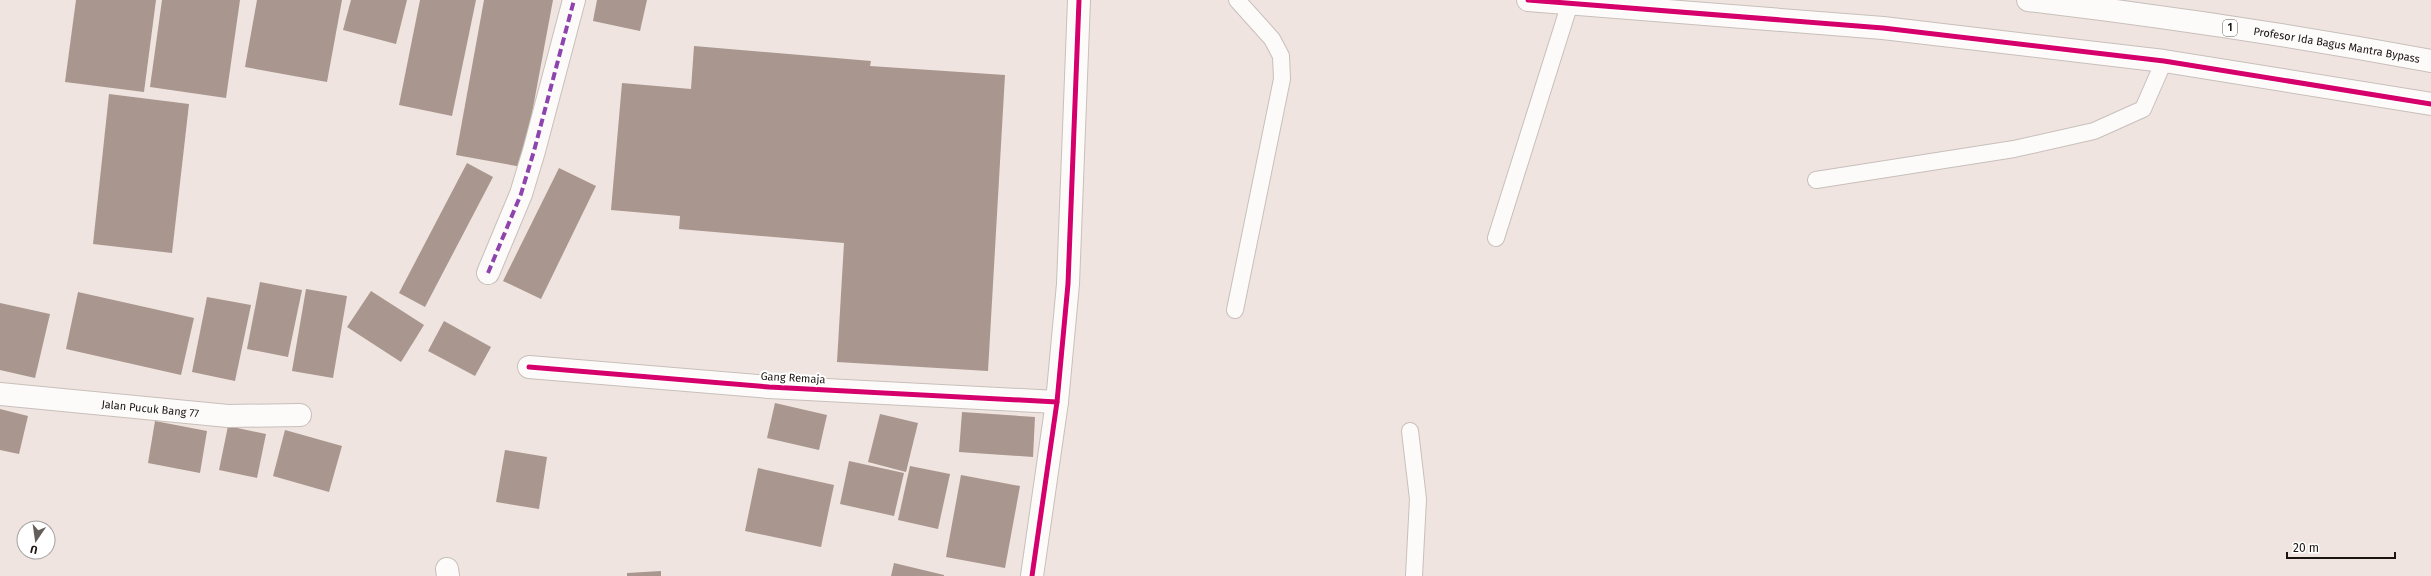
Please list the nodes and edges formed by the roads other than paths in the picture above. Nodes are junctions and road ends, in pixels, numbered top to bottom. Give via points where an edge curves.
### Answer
1 (574, 0) edge
2 (1078, 0) edge
3 (1237, 0) edge
4 (1528, 0) edge
5 (2028, 0) edge
6 (1570, 3) junction
7 (2164, 61) junction
8 (2431, 61) edge
9 (2431, 104) edge
10 (1816, 180) dead end
11 (1496, 238) dead end
12 (488, 273) dead end
13 (1235, 310) dead end
14 (529, 367) dead end
15 (0, 394) edge
16 (1057, 402) junction
17 (300, 415) dead end
18 (1410, 431) dead end
19 (1032, 576) edge
20 (1414, 576) edge

1 - 12 main road via 521,194
2 - 16 main road via 1068,284
3 - 13 lane via 1272,40 1281,56 1282,79
4 - 6 main road
5 - 8 main road, Profesor Ida Bagus Mantra Bypass / 1 via 2358,47
6 - 7 main road via 1883,28
6 - 11 lane
7 - 9 main road
7 - 10 lane via 2143,109 2094,131 2014,149
14 - 16 main road, Gang Remaja via 769,387
15 - 17 main road, Jalan Pucuk Bang 77 via 228,416
16 - 19 main road
18 - 20 lane via 1418,498

